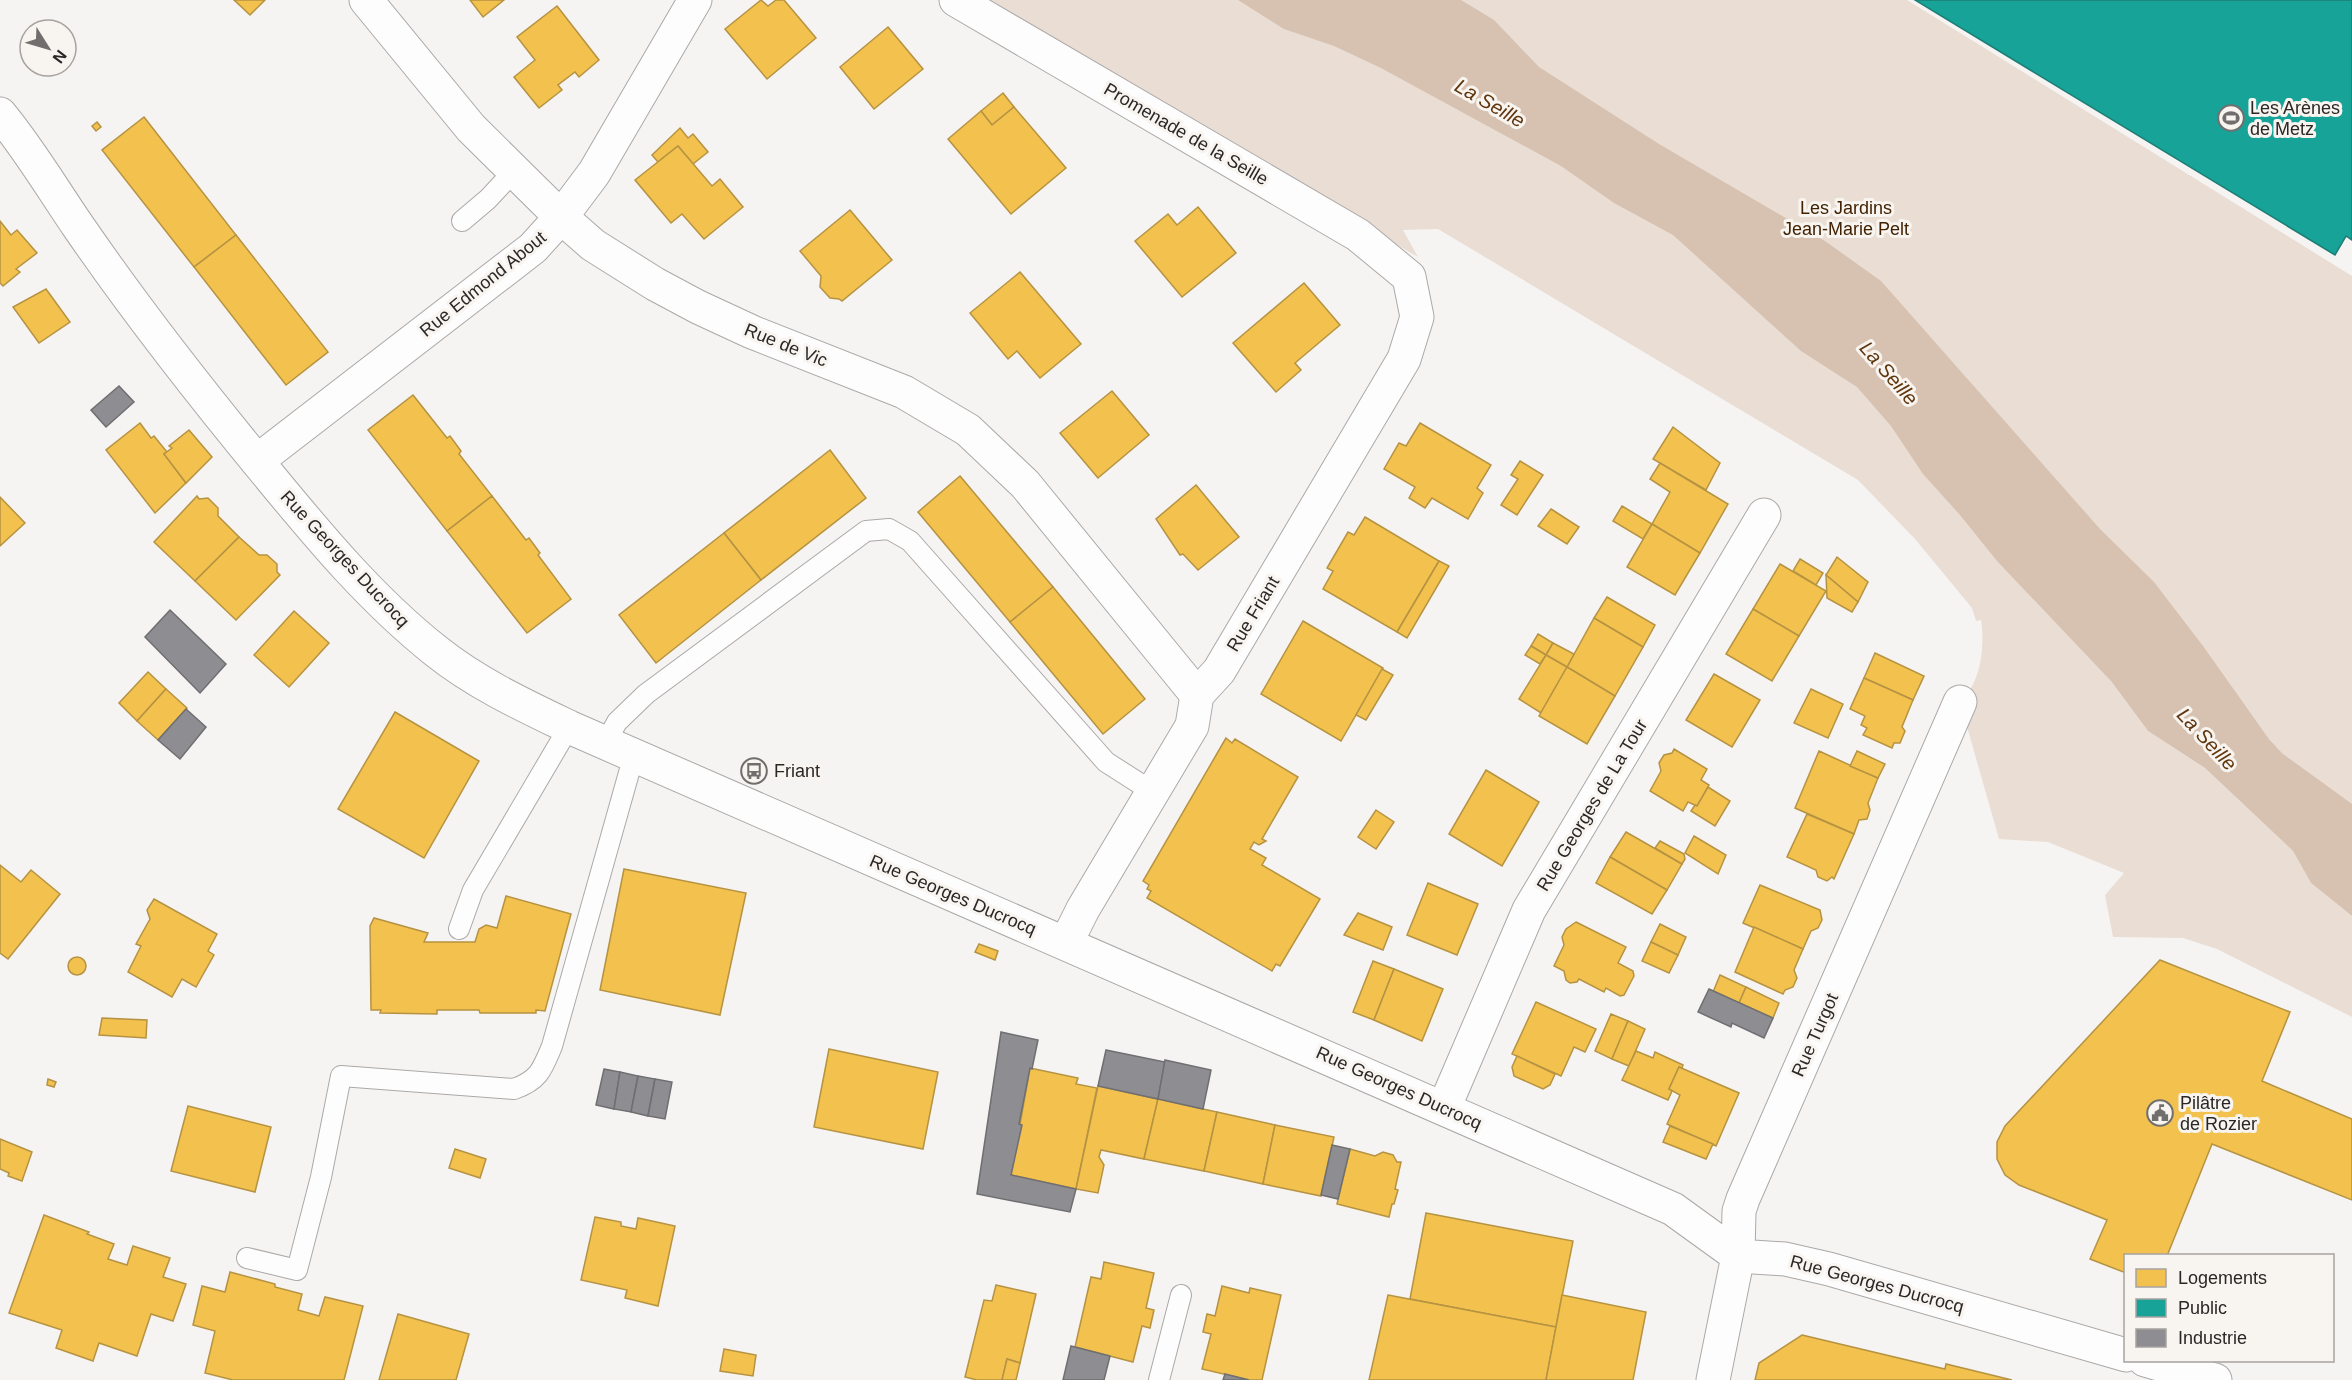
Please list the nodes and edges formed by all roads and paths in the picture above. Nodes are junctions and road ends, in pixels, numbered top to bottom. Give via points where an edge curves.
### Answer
1 (366, 0) edge
2 (695, 0) edge
3 (956, 0) edge
4 (0, 114) edge
5 (514, 171) junction
6 (561, 217) junction
7 (462, 221) dead end
8 (1409, 277) joint
9 (257, 461) junction
10 (1764, 515) dead end
11 (1197, 695) junction
12 (1960, 702) dead end
13 (569, 727) junction
14 (620, 749) junction
15 (1153, 792) junction
16 (459, 929) dead end
17 (1066, 943) junction
18 (1444, 1108) junction
19 (1738, 1256) junction
20 (247, 1258) dead end
21 (1181, 1295) dead end
22 (2124, 1354) edge
23 (2152, 1362) edge
24 (1159, 1380) edge
25 (1713, 1380) edge
26 (2215, 1380) edge

1 - 5 street, Rue de Vic via 471,129
2 - 6 street, Rue Edmond About via 594,173
3 - 8 street, Promenade de la Seille via 1358,235
4 - 9 street, Rue Georges Ducrocq via 160,337
5 - 6 street, Rue de Vic
5 - 7 lane
6 - 9 street, Rue Edmond About via 533,248
6 - 11 street, Rue de Vic via 593,244 698,307 904,392 968,430 1024,483
8 - 11 street, Rue Friant via 1417,317 1404,359 1219,670
9 - 13 street, Rue Georges Ducrocq via 403,624 479,681
10 - 18 street, Rue Georges de La Tour via 1529,910
11 - 15 street via 1192,726
12 - 19 street, Rue Turgot via 1743,1199
13 - 14 street, Rue Georges Ducrocq
13 - 16 lane via 473,890
14 - 15 lane via 617,722 646,694 866,531 889,529 910,540 1106,762
14 - 17 street, Rue Georges Ducrocq
14 - 20 lane via 552,1046 541,1072 531,1083 514,1089 341,1076 297,1270
15 - 17 street
17 - 18 street, Rue Georges Ducrocq
18 - 19 street, Rue Georges Ducrocq via 1673,1209
19 - 22 street, Rue Georges Ducrocq via 1785,1258 1829,1269
19 - 25 street, Rue Turgot
21 - 24 lane
23 - 26 street

